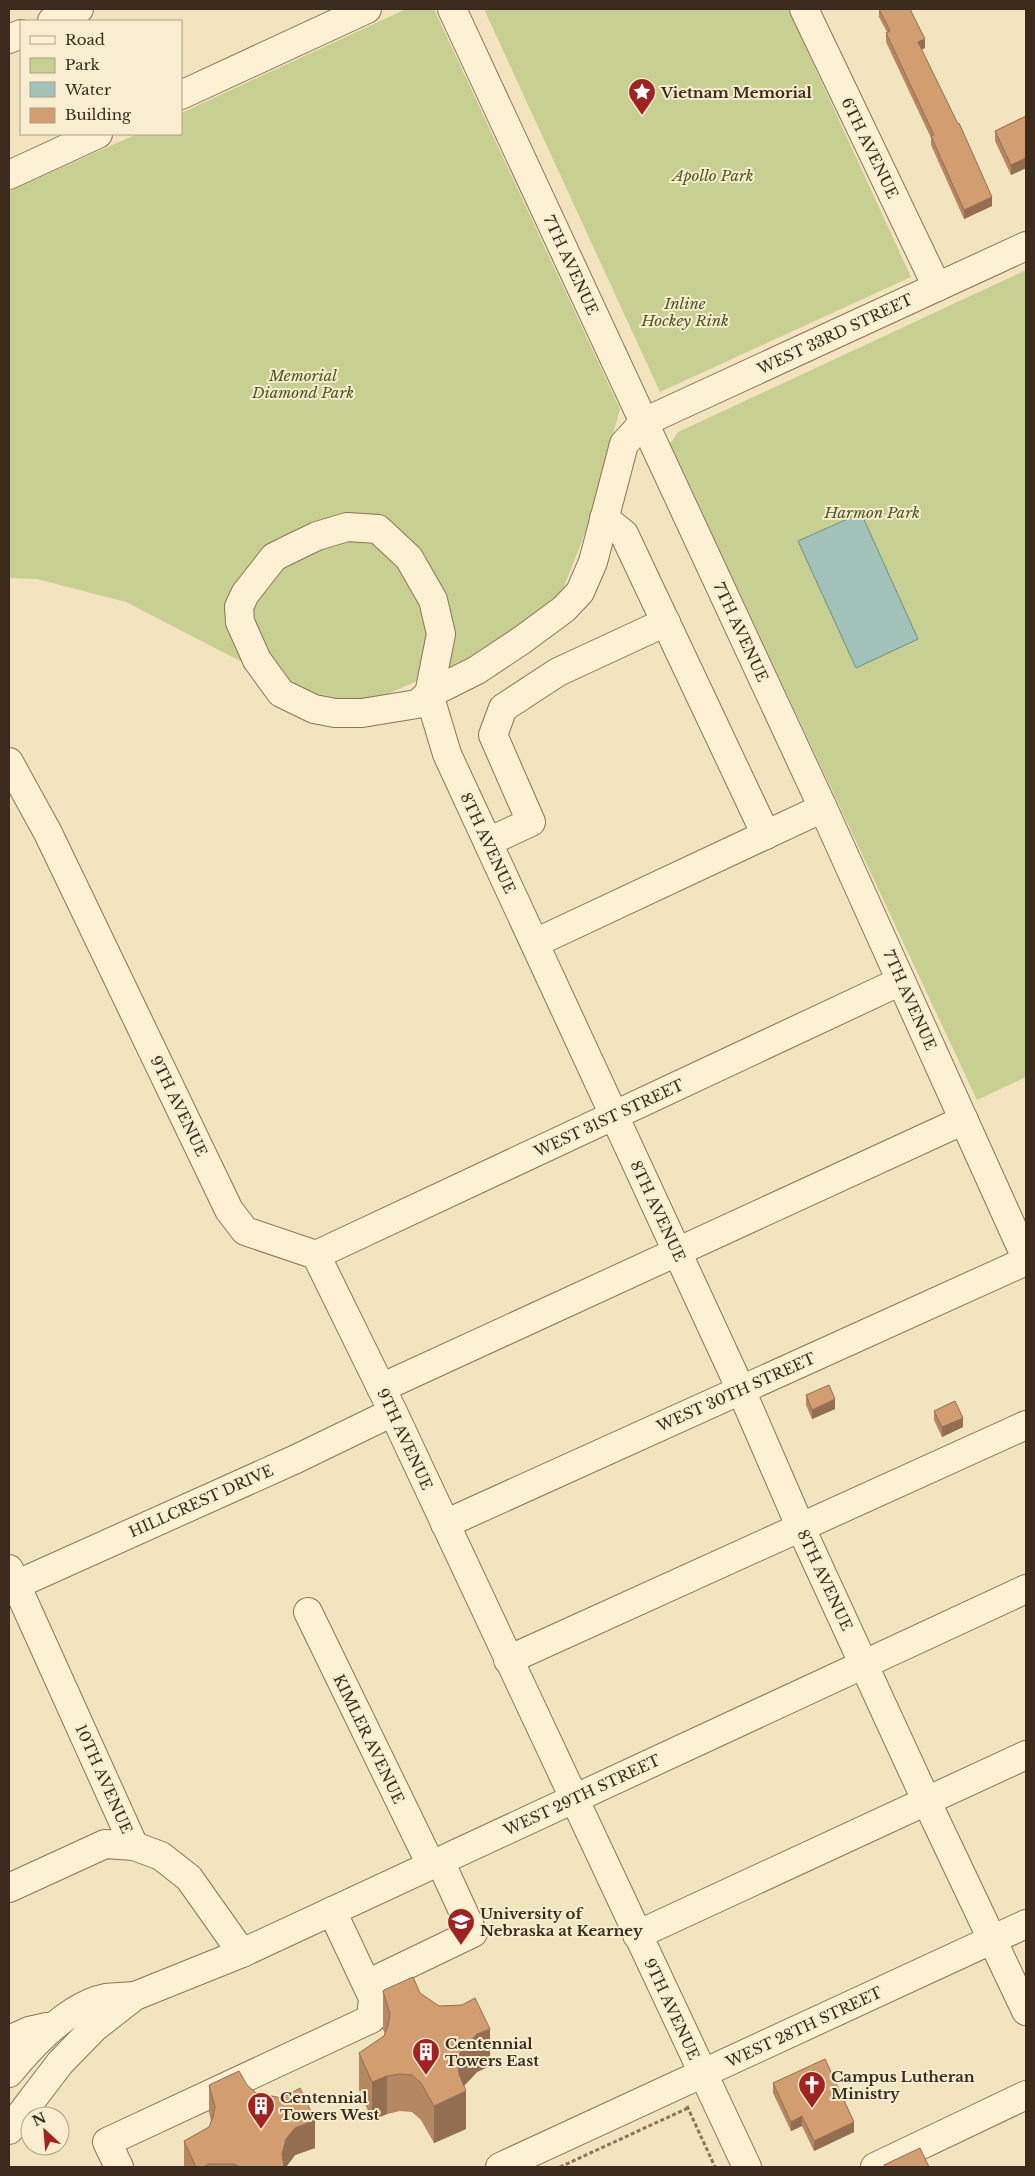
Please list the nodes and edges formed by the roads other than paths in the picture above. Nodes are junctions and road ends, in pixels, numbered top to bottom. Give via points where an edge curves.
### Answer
1 (79, 9) edge
2 (452, 9) edge
3 (804, 9) edge
4 (350, 12) edge
5 (54, 20) edge
6 (182, 95) edge
7 (96, 135) edge
8 (9, 174) edge
9 (1026, 246) edge
10 (937, 287) junction
11 (644, 422) junction
12 (604, 518) junction
13 (666, 622) junction
14 (429, 694) junction
15 (9, 762) edge
16 (823, 808) junction
17 (766, 835) junction
18 (488, 842) junction
19 (535, 943) junction
20 (902, 981) junction
21 (614, 1116) junction
22 (964, 1120) junction
23 (677, 1252) junction
24 (316, 1256) junction
25 (1026, 1259) edge
26 (740, 1390) junction
27 (387, 1400) junction
28 (1026, 1425) edge
29 (445, 1524) junction
30 (800, 1526) junction
31 (11, 1580) edge
32 (1026, 1589) edge
33 (308, 1612) dead end
34 (508, 1660) junction
35 (864, 1664) junction
36 (1026, 1755) edge
37 (574, 1799) junction
38 (926, 1800) junction
39 (134, 1846) junction
40 (436, 1863) junction
41 (9, 1888) edge
42 (332, 1911) junction
43 (1026, 1924) edge
44 (637, 1935) junction
45 (991, 1940) junction
46 (242, 1953) junction
47 (367, 1984) junction
48 (135, 1996) junction
49 (1026, 2011) edge
50 (56, 2025) junction
51 (9, 2040) edge
52 (9, 2073) edge
53 (702, 2074) junction
54 (1026, 2095) edge
55 (12, 2119) edge
56 (118, 2167) edge
57 (500, 2167) edge
58 (747, 2167) edge
59 (875, 2167) edge

1 - 5 street
2 - 11 street, 7TH AVENUE
3 - 10 street, 6TH AVENUE
4 - 6 street
7 - 8 street
9 - 10 street, WEST 33RD STREET
10 - 11 street, WEST 33RD STREET
11 - 12 street via 624,444
11 - 16 street, 7TH AVENUE
12 - 13 street via 624,534
12 - 14 street via 593,562 580,592 564,609 477,670
13 - 17 street
13 - 18 street via 558,672 503,708 493,735 531,822
14 - 14 street via 441,634 433,600 409,558 378,530 347,527 317,536 274,557 245,594 240,606 240,622 257,660 281,693 314,708 335,713 362,713 417,704
14 - 18 street, 8TH AVENUE via 447,754
15 - 24 street, 9TH AVENUE via 48,833 229,1210 245,1231
16 - 17 street
16 - 20 street, 7TH AVENUE
17 - 19 street
18 - 19 street, 8TH AVENUE
19 - 21 street, 8TH AVENUE
20 - 21 street, WEST 31ST STREET
20 - 22 street, 7TH AVENUE
21 - 23 street, 8TH AVENUE
21 - 24 street, WEST 31ST STREET
22 - 23 street, HILLCREST DRIVE
22 - 25 street, 7TH AVENUE
23 - 26 street, 8TH AVENUE
23 - 27 street, HILLCREST DRIVE
24 - 27 street, 9TH AVENUE
25 - 26 street, WEST 30TH STREET
26 - 29 street, WEST 30TH STREET
26 - 30 street, 8TH AVENUE
27 - 29 street, 9TH AVENUE
27 - 31 street, HILLCREST DRIVE via 296,1459
28 - 30 street
29 - 34 street, 9TH AVENUE
30 - 34 street
30 - 35 street, 8TH AVENUE
31 - 39 street, 10TH AVENUE
32 - 35 street, WEST 29TH STREET
33 - 40 street, KIMLER AVENUE
34 - 37 street, 9TH AVENUE
35 - 37 street, WEST 29TH STREET
35 - 38 street, 8TH AVENUE
36 - 38 street
37 - 40 street, WEST 29TH STREET
37 - 44 street, 9TH AVENUE
38 - 44 street
38 - 45 street, 8TH AVENUE
39 - 41 street via 105,1844
39 - 46 street, 10TH AVENUE via 161,1856 190,1878
40 - 42 street, WEST 29TH STREET
40 - 47 street, KIMLER AVENUE via 473,1933
42 - 46 street, WEST 29TH STREET
42 - 47 street
43 - 45 street, WEST 28TH STREET
44 - 53 street, 9TH AVENUE
45 - 49 street, 8TH AVENUE
45 - 53 street, WEST 28TH STREET
46 - 48 street, WEST 29TH STREET
47 - 56 street via 373,1998 370,2019 107,2142
48 - 50 street, WEST 29TH STREET via 105,1998 81,2007
48 - 55 street, WEST 29TH STREET via 94,2028
50 - 51 street
50 - 52 street, WEST 29TH STREET via 29,2048
53 - 57 street, WEST 28TH STREET via 683,2096
53 - 58 street, 9TH AVENUE
54 - 59 street

